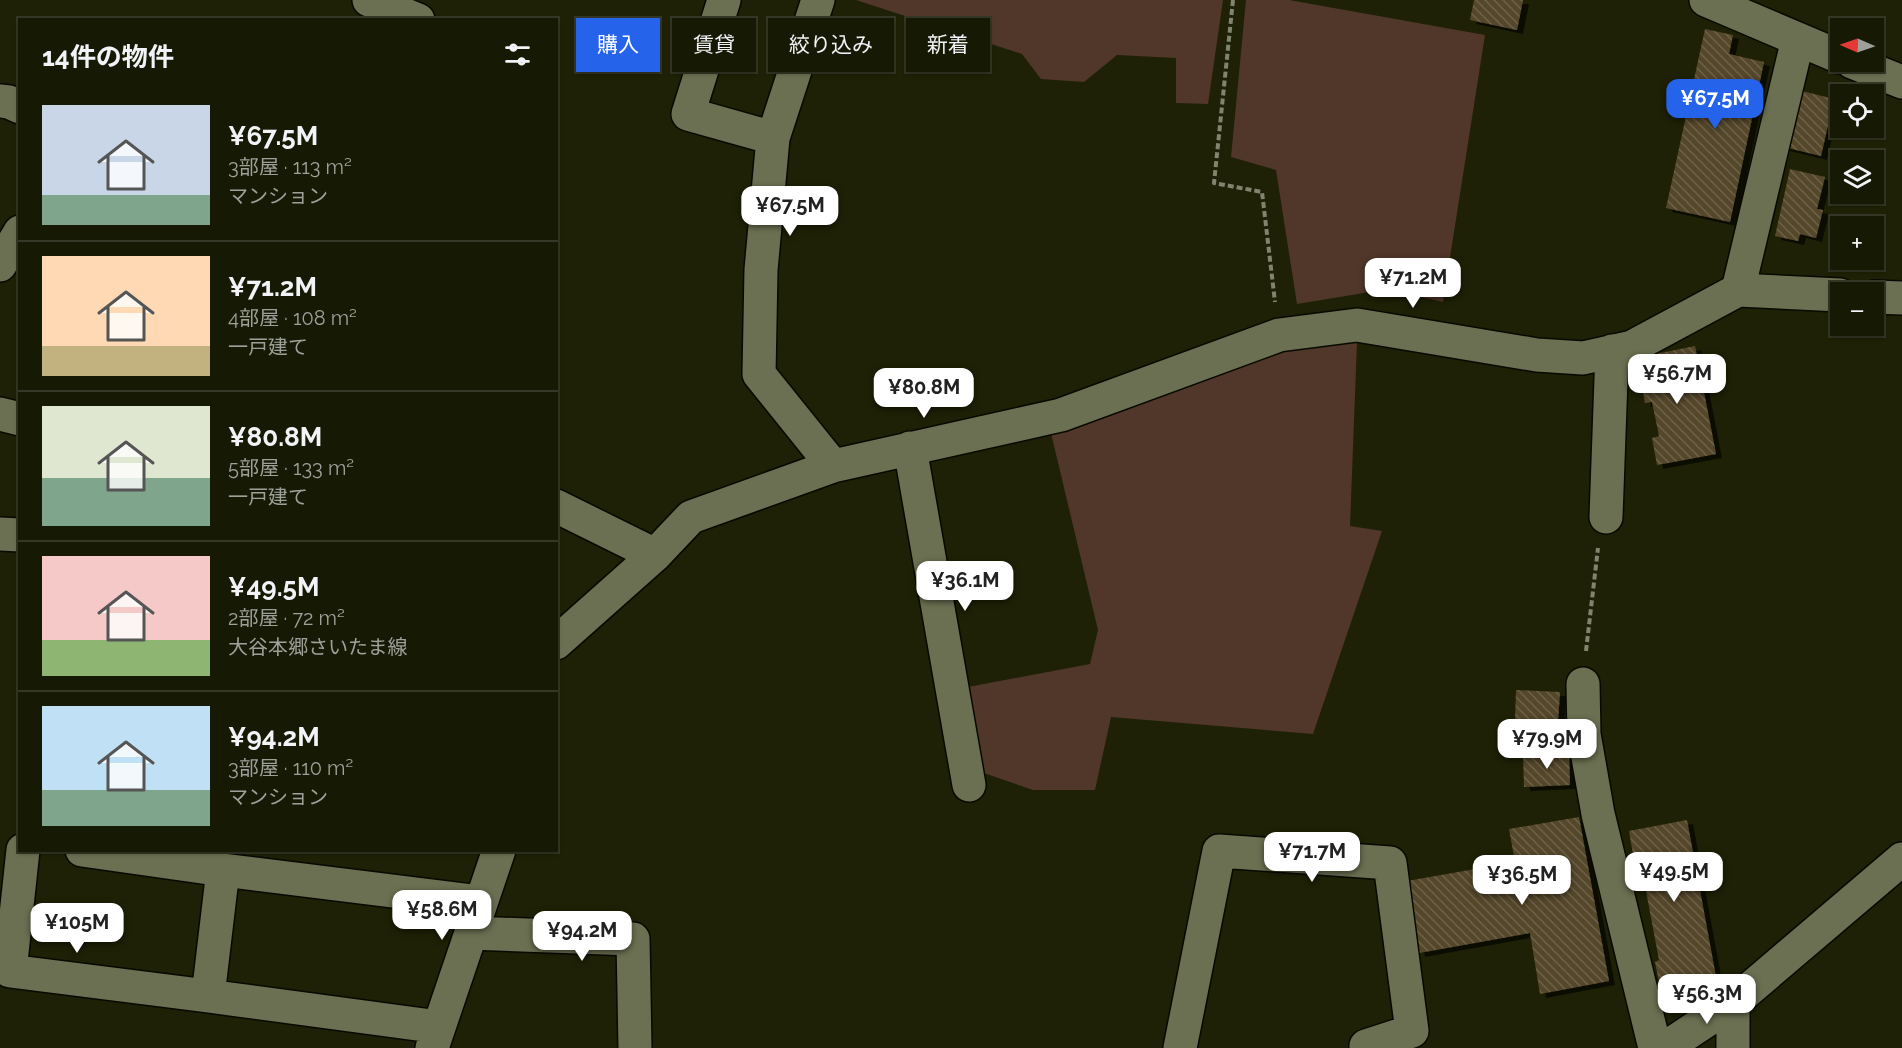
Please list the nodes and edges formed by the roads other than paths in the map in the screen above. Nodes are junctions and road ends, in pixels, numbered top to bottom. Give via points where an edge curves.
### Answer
1 (368, 0) edge
2 (724, 0) edge
3 (818, 0) edge
4 (1706, 0) edge
5 (357, 18) edge
6 (413, 18) edge
7 (1798, 39) junction
8 (1830, 53) edge
9 (1877, 72) edge
10 (1902, 82) edge
11 (0, 101) edge
12 (18, 106) edge
13 (773, 138) junction
14 (18, 235) edge
15 (0, 265) edge
16 (1738, 290) junction
17 (1830, 295) edge
18 (1884, 297) edge
19 (1902, 298) edge
20 (1612, 351) junction
21 (910, 448) junction
22 (834, 466) junction
23 (558, 507) edge
24 (1606, 517) road end
25 (0, 534) edge
26 (18, 535) edge
27 (655, 555) junction
28 (558, 642) edge
29 (1583, 684) road end
30 (969, 784) dead end
31 (23, 852) edge
32 (96, 852) edge
33 (498, 852) edge
34 (1902, 859) edge
35 (223, 870) junction
36 (482, 902) junction
37 (471, 933) junction
38 (208, 996) junction
39 (1733, 1002) junction
40 (435, 1038) edge
41 (635, 1048) edge
42 (1180, 1048) edge
43 (1367, 1048) edge
44 (1655, 1048) edge
45 (1665, 1048) edge
46 (1732, 1048) edge

1 - 5 street
1 - 6 street
2 - 13 street via 688,114
3 - 13 street
4 - 7 street
7 - 8 street
7 - 16 street
9 - 10 street
11 - 12 street
13 - 22 street via 761,270 759,374
14 - 15 street
16 - 17 street
16 - 20 street via 1632,347
18 - 19 street
20 - 21 street via 1583,358 1537,355 1357,326 1279,335 1061,415
20 - 24 street
21 - 22 street
21 - 30 street
22 - 27 street via 691,517
23 - 27 street
25 - 26 street
27 - 28 street
29 - 44 street via 1584,734 1598,814
31 - 38 street via 10,971
32 - 35 street
33 - 36 street
34 - 39 street
35 - 36 street
35 - 38 street
36 - 37 street
37 - 40 street
37 - 41 street via 633,939
38 - 40 street
39 - 45 street
39 - 46 street
42 - 43 street via 1219,851 1390,863 1412,1031

